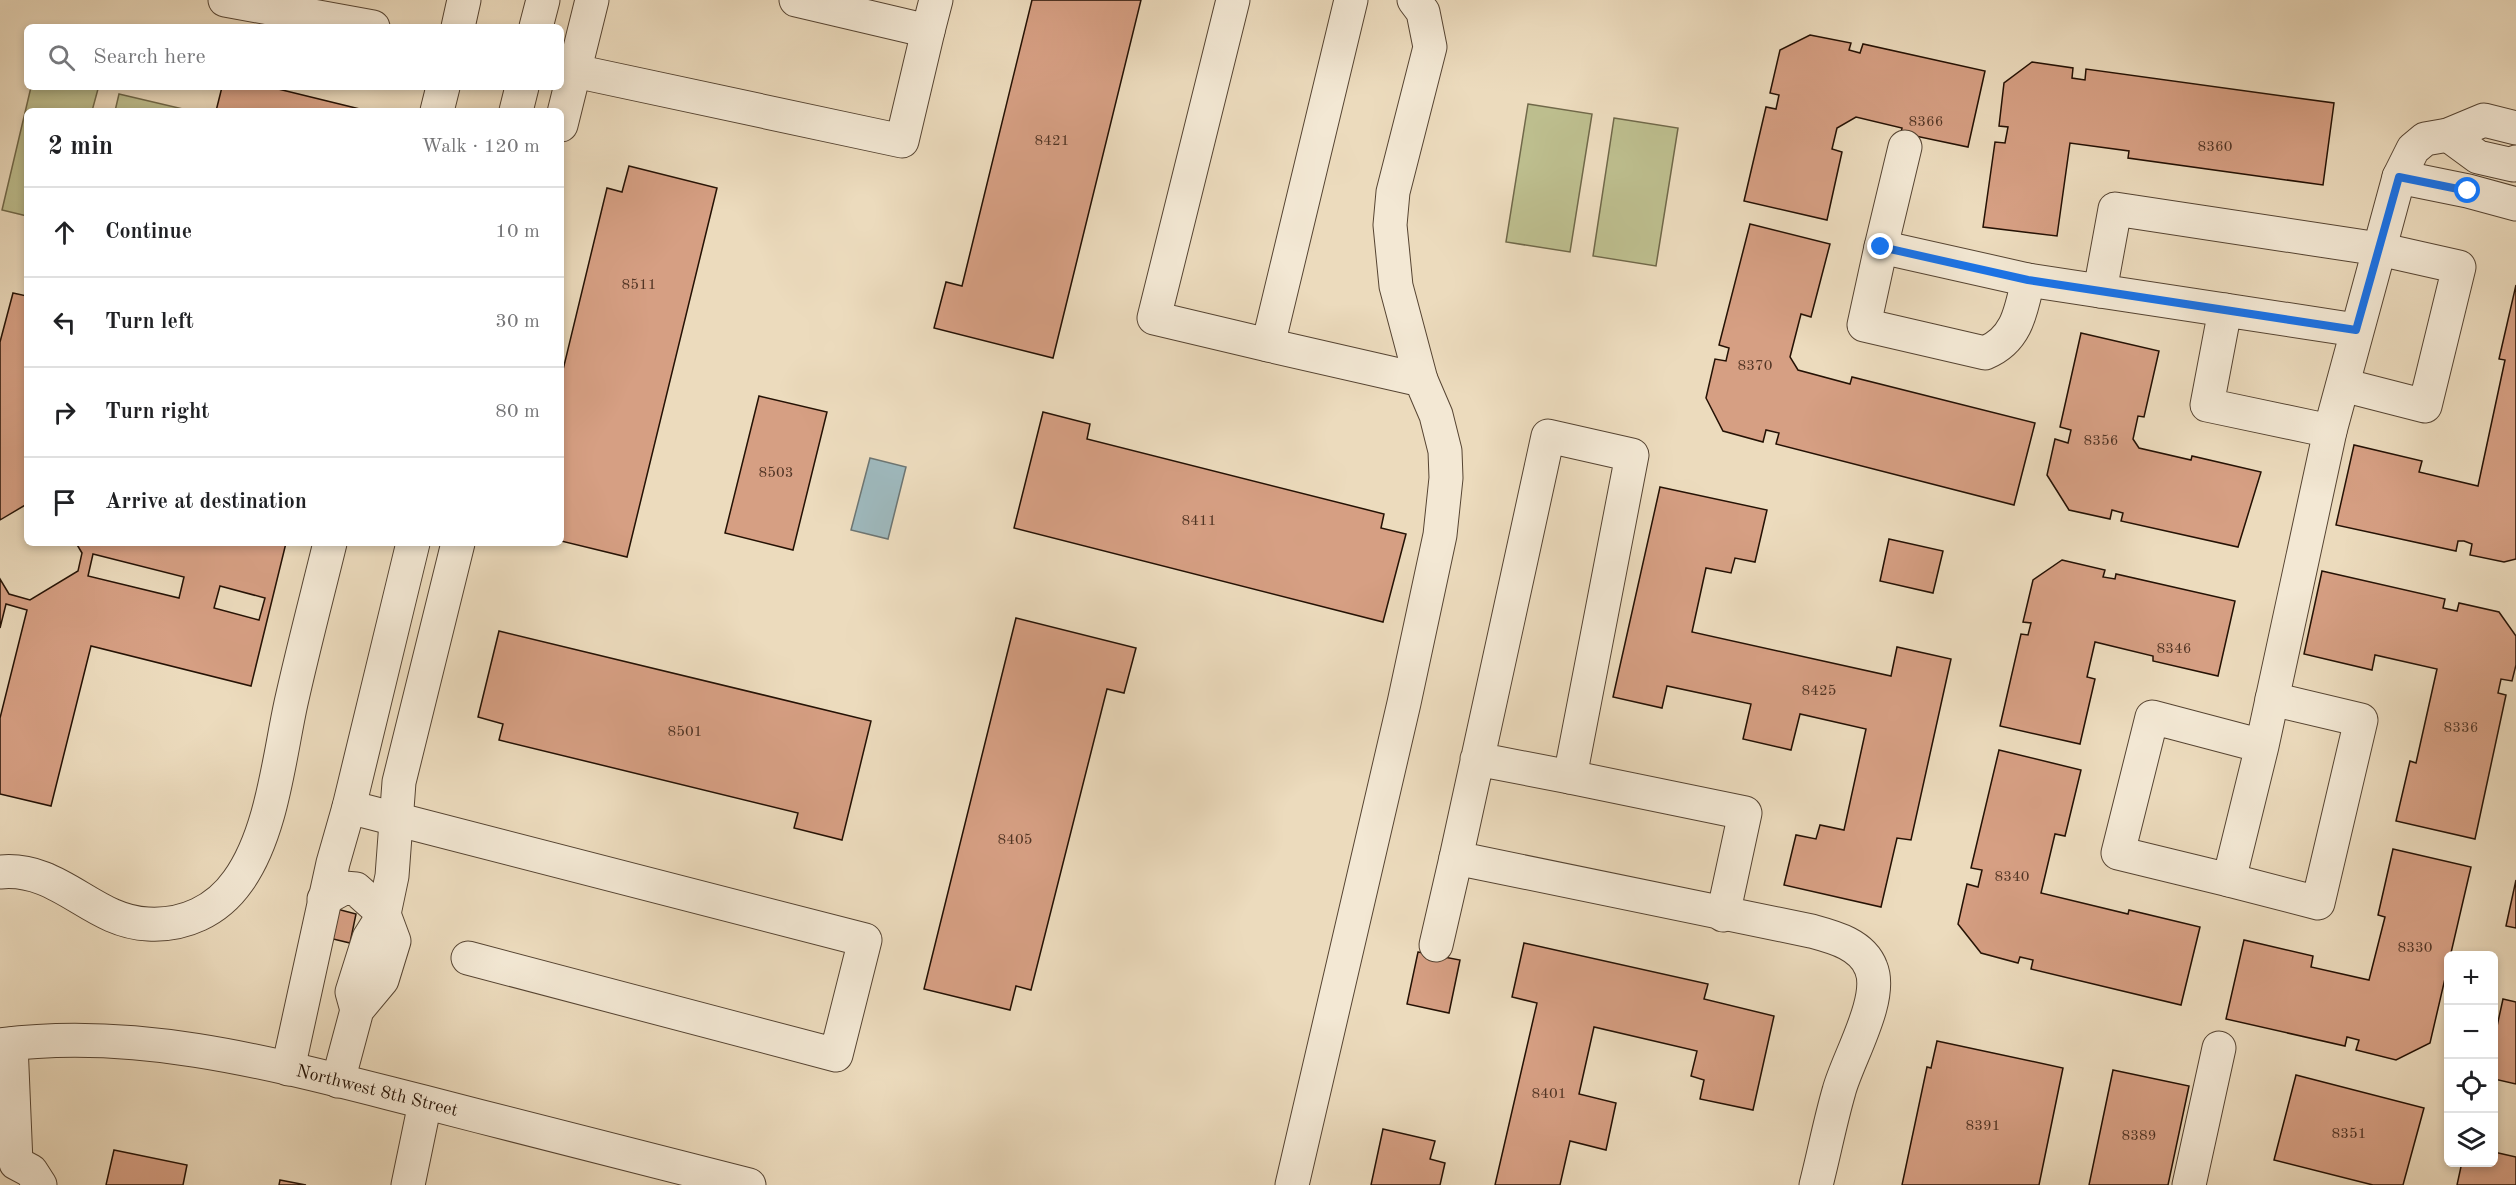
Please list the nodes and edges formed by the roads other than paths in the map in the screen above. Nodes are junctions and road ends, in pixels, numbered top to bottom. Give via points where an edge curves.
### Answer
1 (225, 0) edge
2 (464, 0) edge
3 (543, 0) edge
4 (592, 0) edge
5 (796, 0) edge
6 (1233, 0) edge
7 (1351, 0) edge
8 (1414, 0) edge
9 (932, 15) edge
10 (357, 24) edge
11 (459, 24) edge
12 (537, 24) edge
13 (568, 69) edge
14 (442, 90) edge
15 (521, 90) edge
16 (438, 108) edge
17 (517, 108) edge
18 (563, 108) edge
19 (2516, 128) edge
20 (2448, 135) junction
21 (1905, 147) dead end
22 (2516, 162) edge
23 (2399, 177) junction
24 (2516, 204) edge
25 (1881, 247) junction
26 (2379, 249) junction
27 (2028, 280) junction
28 (2100, 291) junction
29 (2225, 310) junction
30 (2356, 330) junction
31 (1268, 345) junction
32 (1421, 380) junction
33 (2343, 385) junction
34 (2330, 431) junction
35 (329, 546) edge
36 (411, 546) edge
37 (457, 546) edge
38 (2272, 699) junction
39 (2262, 746) junction
40 (1477, 759) junction
41 (1570, 777) junction
42 (349, 807) junction
43 (398, 820) junction
44 (1456, 858) junction
45 (0, 873) edge
46 (2229, 880) junction
47 (324, 899) junction
48 (384, 914) junction
49 (1724, 915) junction
50 (1436, 945) dead end
51 (468, 957) dead end
52 (5, 1045) edge
53 (2219, 1048) dead end
54 (288, 1070) junction
55 (339, 1081) junction
56 (425, 1103) junction
57 (8, 1165) edge
58 (40, 1185) edge
59 (408, 1185) edge
60 (748, 1185) edge
61 (1292, 1185) edge
62 (1816, 1185) edge
63 (2189, 1185) edge

1 - 10 street
2 - 11 street
3 - 12 street
4 - 13 street
5 - 9 street
6 - 31 street via 1154,318
7 - 31 street
8 - 32 street via 1423,12 1430,47 1393,192 1389,225 1396,286
9 - 13 street via 902,141
13 - 18 street
14 - 16 street
15 - 17 street
19 - 20 street via 2484,120
20 - 22 street via 2478,157 2512,165
20 - 23 street via 2425,139 2412,149
21 - 25 street
23 - 24 street
23 - 26 street
25 - 27 street
25 - 27 street via 1864,325 1985,353 1997,348 2017,326
26 - 28 street via 2115,209
26 - 30 street
26 - 33 street via 2459,267 2425,406
27 - 28 street
28 - 29 street
29 - 30 street
29 - 34 street via 2207,405
30 - 33 street
31 - 32 street
32 - 61 street via 1436,415 1445,451 1440,535
33 - 34 street
34 - 38 street
35 - 45 street via 263,828 238,881 218,903 197,916 174,923 146,924 120,918 49,879 27,873
36 - 42 street
37 - 43 street via 399,782
38 - 39 street
38 - 46 street via 2361,720 2318,903
39 - 46 street
39 - 46 street via 2152,717 2118,853
40 - 41 street
40 - 41 street via 1548,436 1632,455
40 - 44 street
41 - 49 street via 1745,813
42 - 43 street
42 - 47 street
43 - 48 street via 393,876
43 - 51 street via 865,940 836,1055
44 - 49 street
44 - 50 street
47 - 48 street via 344,888 356,889
47 - 54 street
48 - 55 street via 394,941 382,980 357,1010
49 - 62 street via 1832,937 1852,946 1872,969 1870,1008 1842,1081
52 - 54 street, Northwest 8th Street via 137,1042 181,1047
52 - 57 street
53 - 63 street
54 - 55 street, Northwest 8th Street
55 - 56 street, Northwest 8th Street
56 - 59 street
56 - 60 street, Northwest 8th Street
57 - 58 street via 31,1171

